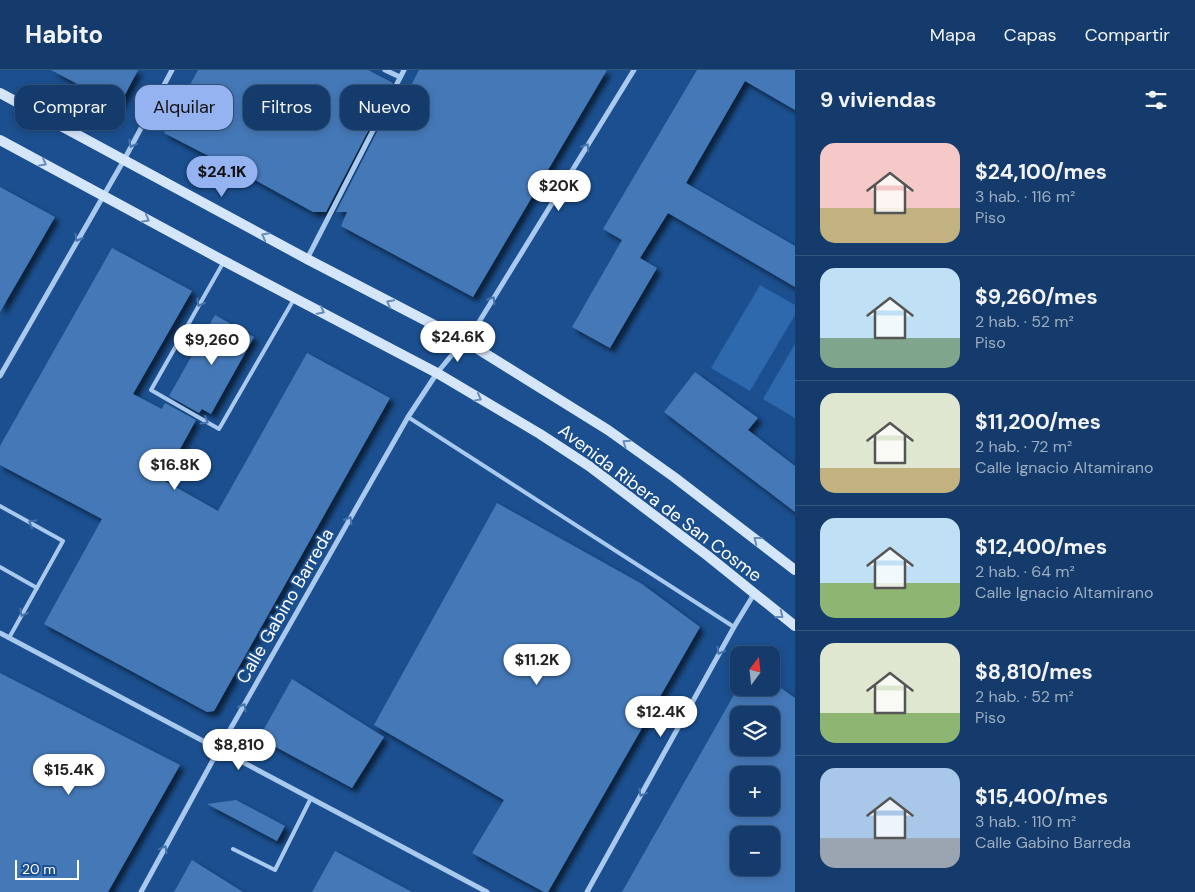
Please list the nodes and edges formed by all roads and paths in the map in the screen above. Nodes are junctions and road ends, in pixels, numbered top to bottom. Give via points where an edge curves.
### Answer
1 (172, 70) edge
2 (386, 70) edge
3 (404, 70) edge
4 (634, 70) edge
5 (400, 78) junction
6 (0, 93) edge
7 (0, 140) edge
8 (124, 160) junction
9 (103, 196) junction
10 (307, 259) junction
11 (224, 260) junction
12 (295, 298) junction
13 (465, 340) junction
14 (437, 373) junction
15 (0, 376) edge
16 (408, 417) junction
17 (0, 506) edge
18 (0, 567) edge
19 (795, 570) edge
20 (37, 588) junction
21 (754, 594) junction
22 (795, 626) edge
23 (734, 627) junction
24 (0, 633) edge
25 (9, 638) junction
26 (219, 749) junction
27 (311, 798) junction
28 (234, 849) dead end
29 (140, 892) edge
30 (487, 892) edge
31 (587, 892) edge

1 -> 8 street
2 - 5 street
3 - 5 street
13 -> 4 street, Calle Gabino Barreda
5 - 10 street
6 - 8 main road, Avenida Ribera de San Cosme
7 -> 9 main road, Avenida Ribera de San Cosme
8 - 9 street
10 -> 8 main road, Avenida Ribera de San Cosme
9 -> 11 main road, Avenida Ribera de San Cosme
9 -> 15 street
13 -> 10 main road, Avenida Ribera de San Cosme
11 - 12 main road, Avenida Ribera de San Cosme
11 -> 12 lane via 151,390 219,429
12 -> 14 main road, Avenida Ribera de San Cosme
13 - 14 street, Calle Gabino Barreda
19 -> 13 main road, Avenida Ribera de San Cosme via 608,430
14 - 16 street, Calle Gabino Barreda
14 -> 21 main road, Avenida Ribera de San Cosme via 589,466
16 - 23 lane
26 -> 16 street, Calle Gabino Barreda
20 -> 17 lane via 63,541
18 - 20 lane
20 -> 25 lane
21 -> 22 main road, Avenida Ribera de San Cosme
21 - 23 street
23 -> 31 street
24 - 25 street
25 - 26 street
26 - 27 street
29 -> 26 street, Calle Gabino Barreda
27 - 28 lane via 275,870
27 - 30 street

